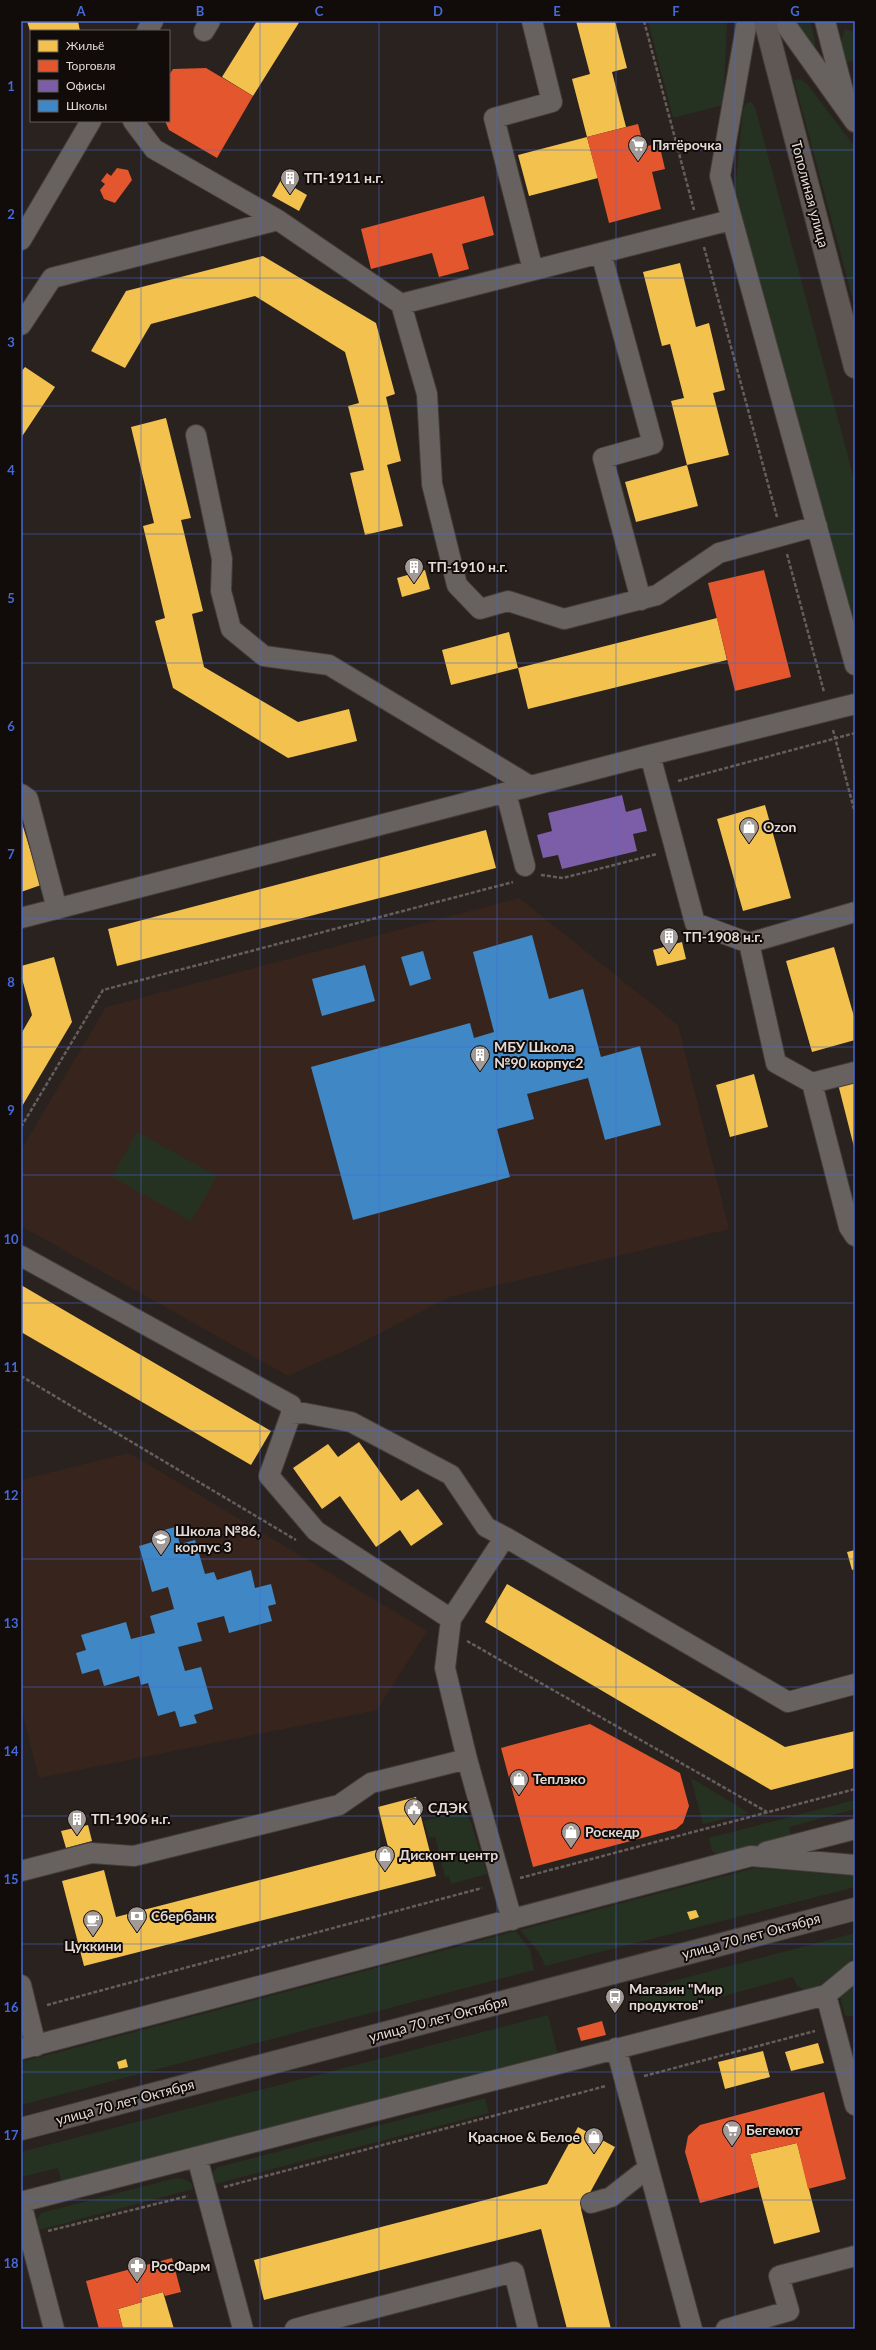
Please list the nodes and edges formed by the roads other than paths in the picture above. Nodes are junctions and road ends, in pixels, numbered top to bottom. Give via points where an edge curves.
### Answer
1 (153, 21) edge
2 (532, 21) edge
3 (747, 21) edge
4 (765, 21) edge
5 (783, 21) edge
6 (825, 21) edge
7 (148, 30) edge
8 (852, 118) edge
9 (90, 122) edge
10 (134, 122) edge
11 (278, 220) junction
12 (731, 220) junction
13 (21, 240) edge
14 (601, 253) junction
15 (533, 270) junction
16 (401, 304) junction
17 (21, 325) edge
18 (855, 367) edge
19 (196, 435) dead end
20 (818, 526) junction
21 (641, 600) junction
22 (855, 665) edge
23 (855, 704) edge
24 (650, 755) junction
25 (530, 786) junction
26 (506, 793) junction
27 (21, 794) edge
28 (526, 874) road end
29 (57, 909) junction
30 (855, 912) edge
31 (21, 918) edge
32 (750, 943) junction
33 (855, 1072) edge
34 (812, 1083) junction
35 (855, 1236) edge
36 (21, 1256) edge
37 (291, 1414) junction
38 (505, 1537) junction
39 (451, 1619) junction
40 (855, 1684) edge
41 (467, 1759) junction
42 (855, 1829) edge
43 (751, 1856) junction
44 (855, 1865) edge
45 (21, 1871) edge
46 (855, 1909) edge
47 (512, 1920) junction
48 (855, 1971) edge
49 (21, 1985) edge
50 (826, 1995) junction
51 (28, 2048) edge
52 (616, 2048) junction
53 (855, 2105) edge
54 (21, 2129) edge
55 (197, 2157) junction
56 (648, 2168) junction
57 (21, 2202) edge
58 (591, 2203) dead end
59 (855, 2256) edge
60 (307, 2327) edge
61 (54, 2329) edge
62 (243, 2329) edge
63 (528, 2329) edge
64 (692, 2329) edge
65 (726, 2329) edge

1 - 7 street
2 - 15 street via 552,102 494,118
3 - 12 street via 720,176
4 - 18 main road, Тополиная улица
5 - 8 street
6 - 8 street
9 - 13 street
10 - 11 street via 154,148
11 - 16 street
11 - 17 street via 52,278
12 - 14 street
12 - 20 street
14 - 15 street
14 - 21 street via 652,444 603,458
15 - 16 street
16 - 21 street via 428,394 432,484 457,585 480,609 508,601 564,619
19 - 25 street via 222,559 221,591 231,629 264,656 329,665
20 - 21 street via 719,553 657,595
20 - 22 street
23 - 24 street
24 - 25 street
24 - 32 street via 695,923
25 - 26 street
26 - 28 street
26 - 29 street
27 - 29 street via 28,799
29 - 31 street
30 - 32 street
32 - 34 street via 776,1063
33 - 34 street
34 - 35 street via 849,1227
36 - 37 street via 291,1405
37 - 38 street via 304,1413 351,1422 451,1474 486,1527
37 - 39 street via 269,1476 316,1531
38 - 39 street
38 - 40 street via 788,1702
39 - 41 street via 445,1668
41 - 45 street via 371,1783 338,1805 134,1856 91,1853
41 - 47 street
42 - 43 street
43 - 44 street
43 - 47 street
46 - 54 main road, улица 70 лет Октября
47 - 51 street
48 - 50 street
49 - 51 street via 28,2010
50 - 52 street
50 - 53 street
52 - 55 street
52 - 56 street
55 - 57 street
55 - 62 street
56 - 58 street via 611,2197
56 - 64 street
57 - 61 street
59 - 65 street via 779,2276 789,2311
60 - 63 street via 514,2272

